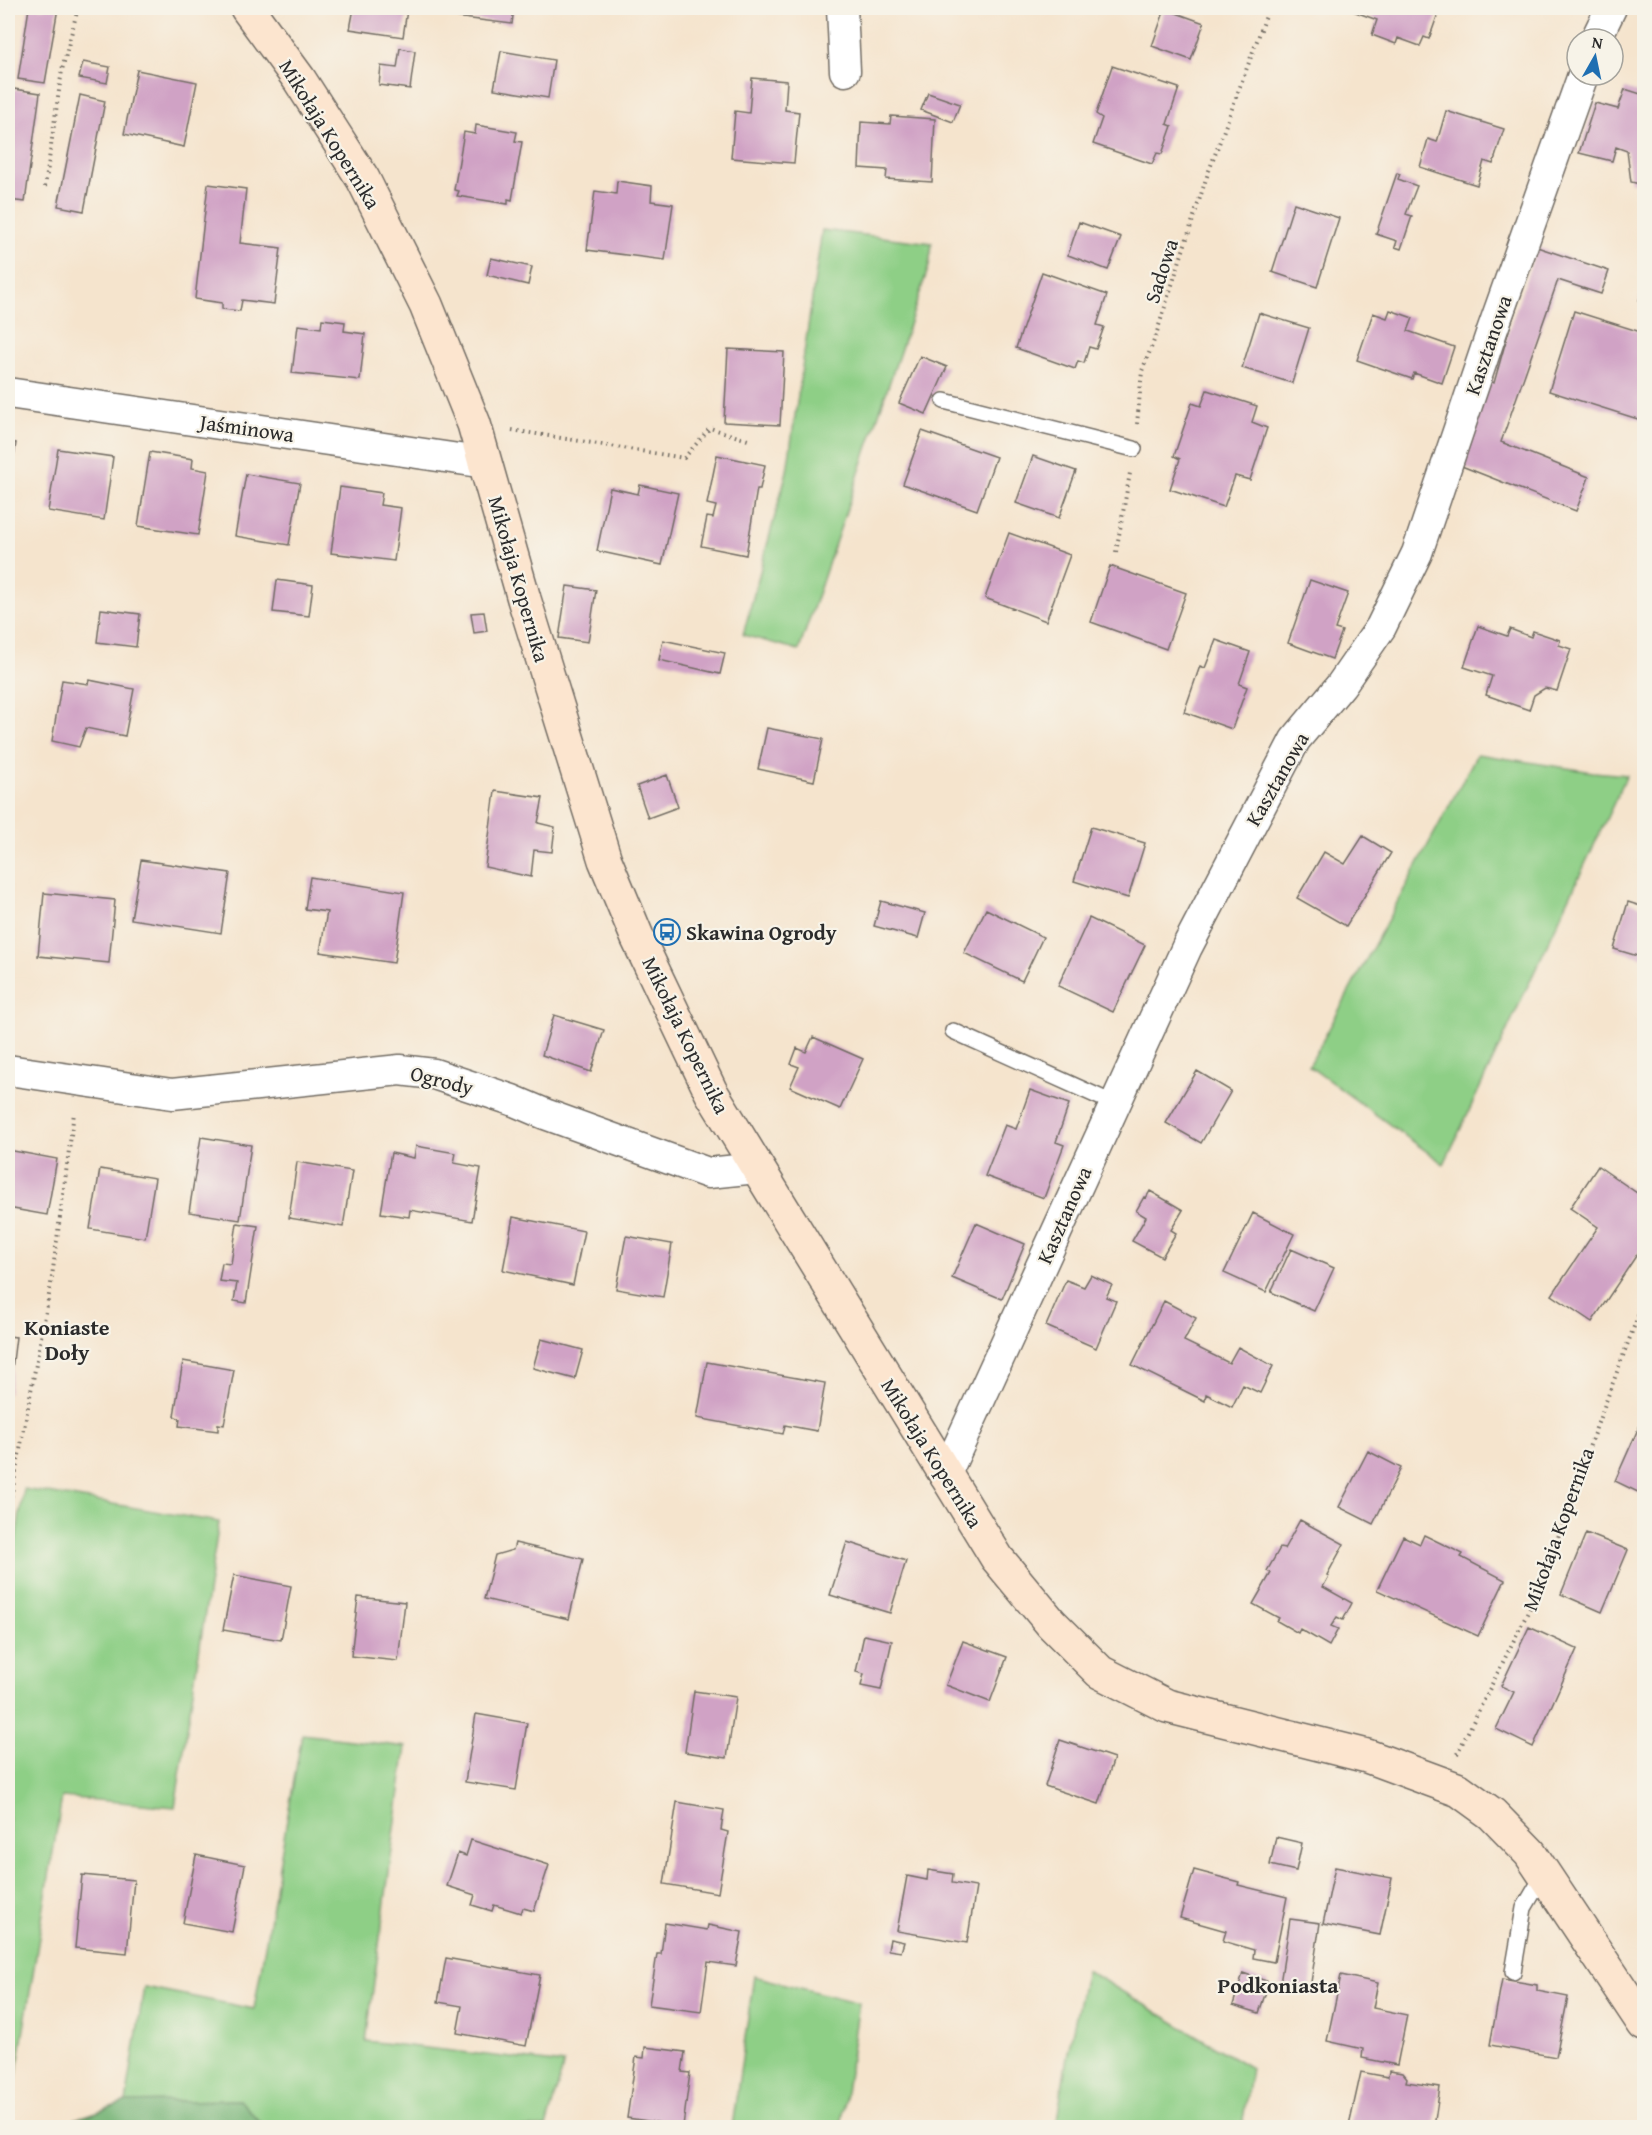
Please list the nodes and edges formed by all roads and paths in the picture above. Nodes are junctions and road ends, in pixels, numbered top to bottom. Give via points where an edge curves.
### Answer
1 (78, 8) edge
2 (247, 8) edge
3 (842, 8) edge
4 (1269, 8) edge
5 (1611, 8) edge
6 (1602, 27) edge
7 (845, 71) dead end
8 (1580, 87) edge
9 (45, 187) dead end
10 (8, 393) edge
11 (944, 402) dead end
12 (474, 424) junction
13 (751, 441) dead end
14 (1134, 449) junction
15 (486, 463) junction
16 (1116, 552) dead end
17 (953, 1031) dead end
18 (8, 1070) edge
19 (78, 1080) junction
20 (1115, 1104) junction
21 (757, 1168) junction
22 (1644, 1300) edge
23 (945, 1476) junction
24 (8, 1514) edge
25 (1442, 1784) junction
26 (1544, 1874) junction
27 (1513, 1972) dead end
28 (1644, 2024) edge

1 - 9 path via 62,70
2 - 12 street, Mikołaja Kopernika via 299,79 363,179 426,305
3 - 7 street
4 - 14 path, Sadowa via 1142,371
5 - 6 street
8 - 20 street, Kasztanowa via 1417,553 1381,627 1341,685 1295,740 1187,946
10 - 15 street, Jaśminowa
11 - 14 lane
12 - 13 path via 684,458 710,428
12 - 15 street, Mikołaja Kopernika
14 - 16 path, Sadowa
15 - 21 street, Mikołaja Kopernika via 605,860 711,1092
17 - 20 lane
18 - 19 street, Ogrody
19 - 21 street, Ogrody via 172,1094 400,1070 434,1074 708,1173
19 - 24 path via 51,1284
20 - 23 street, Kasztanowa
21 - 23 street, Mikołaja Kopernika
22 - 25 path, Mikołaja Kopernika via 1542,1584
23 - 25 street, Mikołaja Kopernika via 997,1558 1051,1623 1100,1672 1167,1706 1367,1756
25 - 26 street, Mikołaja Kopernika via 1459,1790 1492,1814 1530,1853
26 - 27 lane via 1524,1908
26 - 28 street, Mikołaja Kopernika

